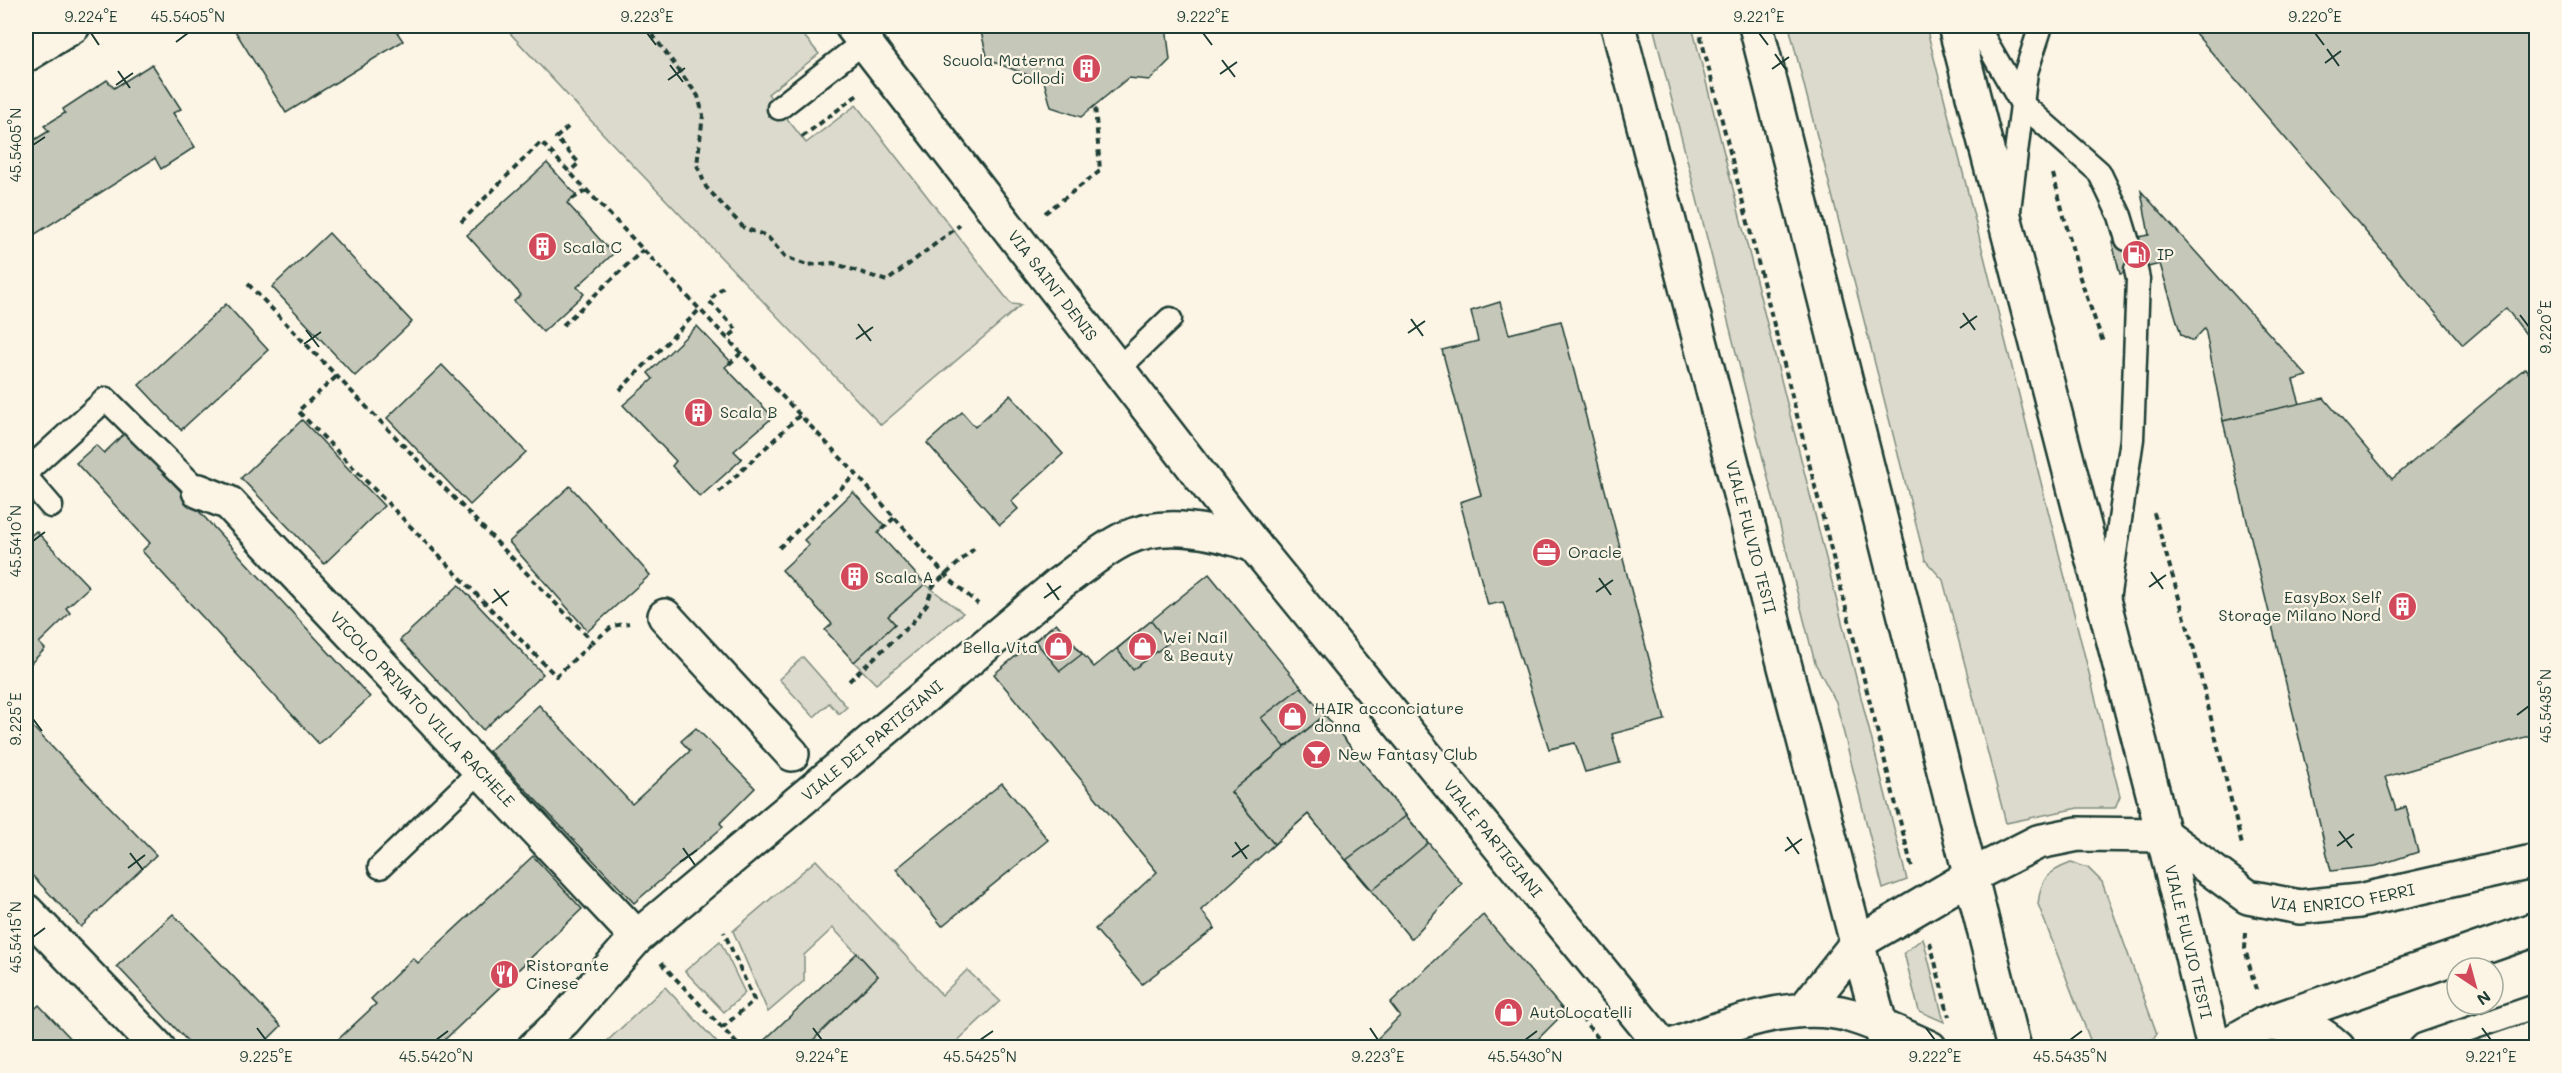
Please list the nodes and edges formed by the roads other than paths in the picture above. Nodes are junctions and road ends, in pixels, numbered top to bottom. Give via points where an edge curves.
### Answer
1 (74, 26) edge
2 (1618, 26) edge
3 (1734, 26) edge
4 (1756, 26) edge
5 (1955, 26) edge
6 (1977, 26) edge
7 (2041, 26) edge
8 (859, 33) edge
9 (26, 55) edge
10 (2022, 104) junction
11 (1777, 105) junction
12 (778, 108) dead end
13 (2007, 223) junction
14 (2127, 239) dead end
15 (2136, 270) dead end
16 (1170, 319) dead end
17 (1118, 369) junction
18 (26, 472) edge
19 (26, 477) edge
20 (199, 491) joint
21 (51, 506) dead end
22 (1254, 545) junction
23 (2106, 611) junction
24 (665, 616) road end
25 (792, 754) dead end
26 (480, 771) junction
27 (2164, 835) junction
28 (2536, 861) edge
29 (380, 867) dead end
30 (1971, 876) junction
31 (26, 911) edge
32 (2536, 929) edge
33 (637, 937) junction
34 (1857, 943) junction
35 (2536, 1006) edge
36 (1804, 1010) junction
37 (2261, 1013) junction
38 (1940, 1036) edge
39 (1884, 1037) edge
40 (158, 1047) edge
41 (534, 1047) edge
42 (1666, 1047) edge
43 (2014, 1047) edge
44 (2214, 1047) edge
45 (2221, 1047) edge
46 (2338, 1047) edge
47 (2420, 1047) edge

1 - 9 street
2 - 34 street, VIALE FULVIO TESTI
3 - 11 street
4 - 11 street
5 - 13 street, VIALE FULVIO TESTI
6 - 10 lane
7 - 10 lane via 2026,72
8 - 12 lane
8 - 17 street, VIA SAINT DENIS
10 - 13 lane
10 - 14 lane via 2099,172 2121,216
11 - 30 street
13 - 23 street, VIALE FULVIO TESTI
15 - 23 lane via 2132,439
16 - 17 lane
17 - 22 street, VIA SAINT DENIS
18 - 20 lane via 106,399
19 - 21 lane
20 - 26 street, VICOLO PRIVATO VILLA RACHELE via 229,503
22 - 33 street, VIALE DEI PARTIGIANI via 1184,529 1148,530 1122,540 1059,584
22 - 42 street, VIALE PARTIGIANI
23 - 27 street, VIALE FULVIO TESTI
24 - 25 street
26 - 29 lane
26 - 33 street, VICOLO PRIVATO VILLA RACHELE
27 - 28 street, VIA ENRICO FERRI via 2248,897 2300,907 2359,901
27 - 30 street via 2078,834 2038,842
27 - 44 street, VIALE FULVIO TESTI
30 - 34 street
30 - 43 street
31 - 40 street
32 - 37 street
33 - 41 street, VIALE DEI PARTIGIANI via 564,1020
34 - 36 street
34 - 39 street, VIALE FULVIO TESTI
35 - 47 lane
36 - 39 street, VIALE PARTIGIANI via 1847,1014
36 - 42 street, VIALE PARTIGIANI via 1733,1023
37 - 45 street
37 - 46 street via 2321,1032
38 - 39 street, VIALE PARTIGIANI

